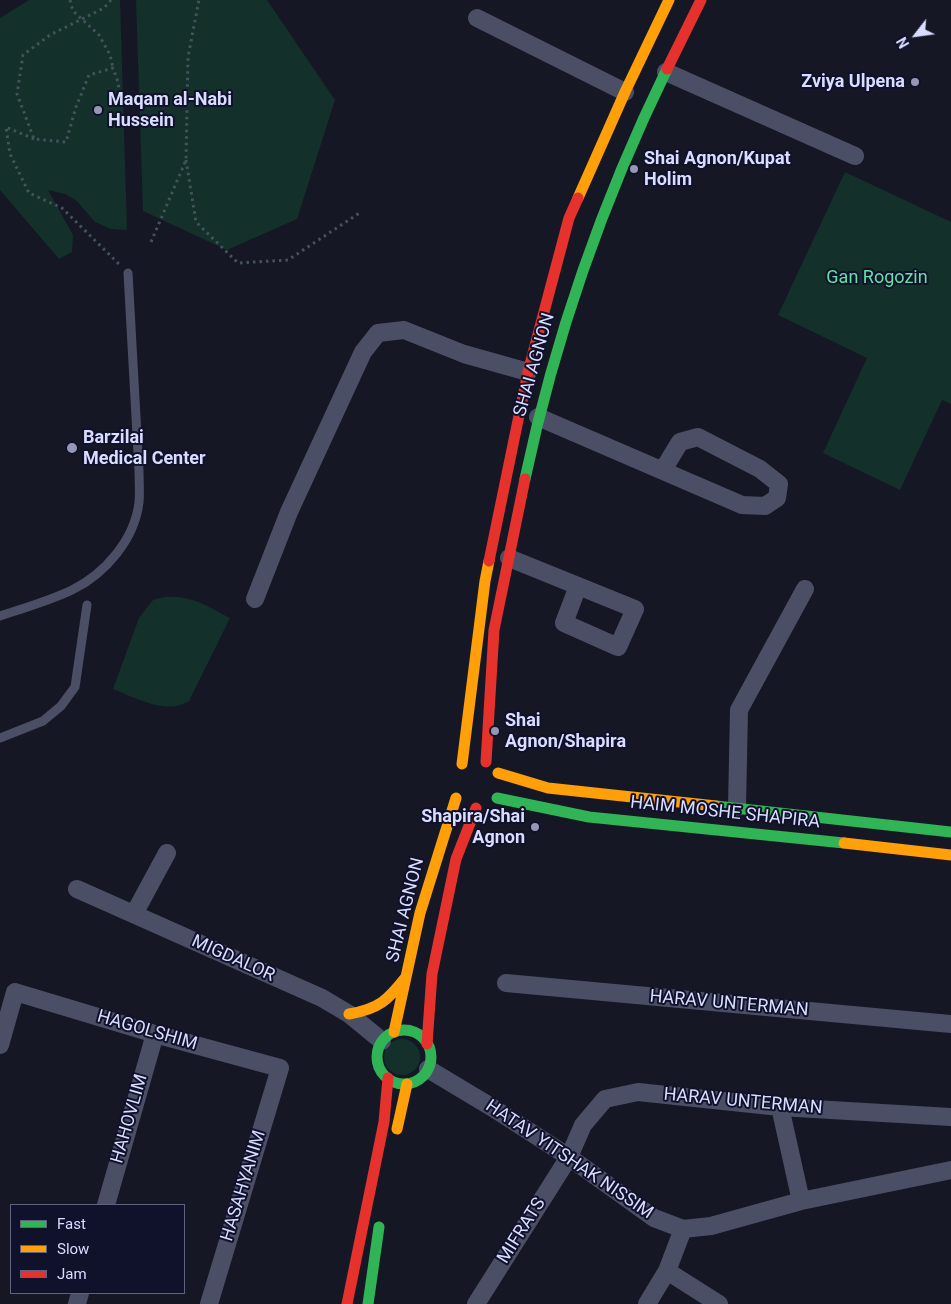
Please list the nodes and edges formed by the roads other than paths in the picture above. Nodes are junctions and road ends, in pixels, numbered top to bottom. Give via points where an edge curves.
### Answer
1 (669, 0) edge
2 (701, 0) edge
3 (477, 18) dead end
4 (666, 72) junction
5 (625, 92) junction
6 (855, 156) dead end
7 (128, 274) road end
8 (528, 372) junction
9 (538, 417) junction
10 (663, 470) junction
11 (509, 558) junction
12 (578, 586) dead end
13 (805, 589) dead end
14 (255, 598) dead end
15 (87, 606) dead end
16 (0, 616) edge
17 (0, 738) edge
18 (486, 762) junction
19 (462, 764) junction
20 (498, 773) junction
21 (453, 776) dead end
22 (497, 798) junction
23 (737, 807) junction
24 (476, 808) junction
25 (951, 832) edge
26 (167, 853) dead end
27 (951, 855) edge
28 (77, 889) dead end
29 (134, 914) junction
30 (407, 975) junction
31 (506, 983) dead end
32 (349, 1014) junction
33 (951, 1024) edge
34 (2, 1028) edge
35 (155, 1034) junction
36 (388, 1036) junction
37 (427, 1044) junction
38 (0, 1045) edge
39 (280, 1068) joint
40 (428, 1069) junction
41 (388, 1078) junction
42 (407, 1084) junction
43 (780, 1107) junction
44 (951, 1117) edge
45 (394, 1144) dead end
46 (569, 1157) junction
47 (951, 1170) edge
48 (800, 1201) junction
49 (106, 1204) edge
50 (381, 1211) dead end
51 (683, 1229) junction
52 (667, 1271) junction
53 (209, 1304) edge
54 (347, 1304) edge
55 (368, 1304) edge
56 (476, 1304) edge
57 (647, 1304) edge
58 (719, 1304) edge

1 - 5 street, SHAI AGNON
2 - 4 street, SHAI AGNON
3 - 5 street
4 - 6 street
4 - 9 street, SHAI AGNON via 638,128 584,264 554,355
5 - 8 street, SHAI AGNON via 569,218
7 - 16 lane via 139,471 139,502 131,530 119,550 92,578 72,590
8 - 14 street via 464,354 404,330 378,332 363,352 289,512
8 - 19 street, SHAI AGNON via 485,581
9 - 10 street
9 - 11 street, SHAI AGNON
10 - 10 street via 680,442 698,437 760,469 779,484 777,498 765,506 742,505
11 - 12 street
11 - 18 street, SHAI AGNON via 494,630
13 - 23 street via 739,710
15 - 17 lane via 75,687 61,706 43,721
18 - 19 street via 478,760
18 - 20 street
19 - 21 street
20 - 22 street via 501,781
20 - 23 street, HAIM MOSHE SHAPIRA via 548,788
22 - 24 street via 483,808
22 - 27 street, HAIM MOSHE SHAPIRA via 589,817
23 - 25 street, HAIM MOSHE SHAPIRA
24 - 30 street, SHAI AGNON via 468,807 454,794 420,913
24 - 37 street, SHAI AGNON via 456,859 436,954
26 - 29 street
28 - 29 street, MIGDALOR
29 - 32 street, MIGDALOR via 322,998
30 - 32 street via 377,1007
30 - 36 street, SHAI AGNON
31 - 33 street, HARAV UNTERMAN
32 - 36 street, MIGDALOR
34 - 35 street, HAGOLSHIM via 15,992
34 - 38 street
35 - 39 street, HAGOLSHIM
35 - 49 street, HAHOVLIM
36 - 37 street via 409,1031
36 - 41 street via 378,1048 377,1056 378,1065
37 - 40 street via 430,1052
39 - 53 street, HASAHYANIM
40 - 42 street via 416,1081
40 - 46 street, HATAV YITSHAK NISSIM
41 - 42 street
41 - 54 street via 384,1122
42 - 45 street
43 - 44 street, HARAV UNTERMAN
43 - 46 street, HARAV UNTERMAN via 638,1092 605,1099 583,1125
43 - 48 street
46 - 51 street, HATAV YITSHAK NISSIM via 654,1218
46 - 56 street, MIFRATS
47 - 48 street, HATAV YITSHAK NISSIM
48 - 51 street, HATAV YITSHAK NISSIM via 711,1226
50 - 55 street
51 - 52 street
52 - 57 street
52 - 58 street

